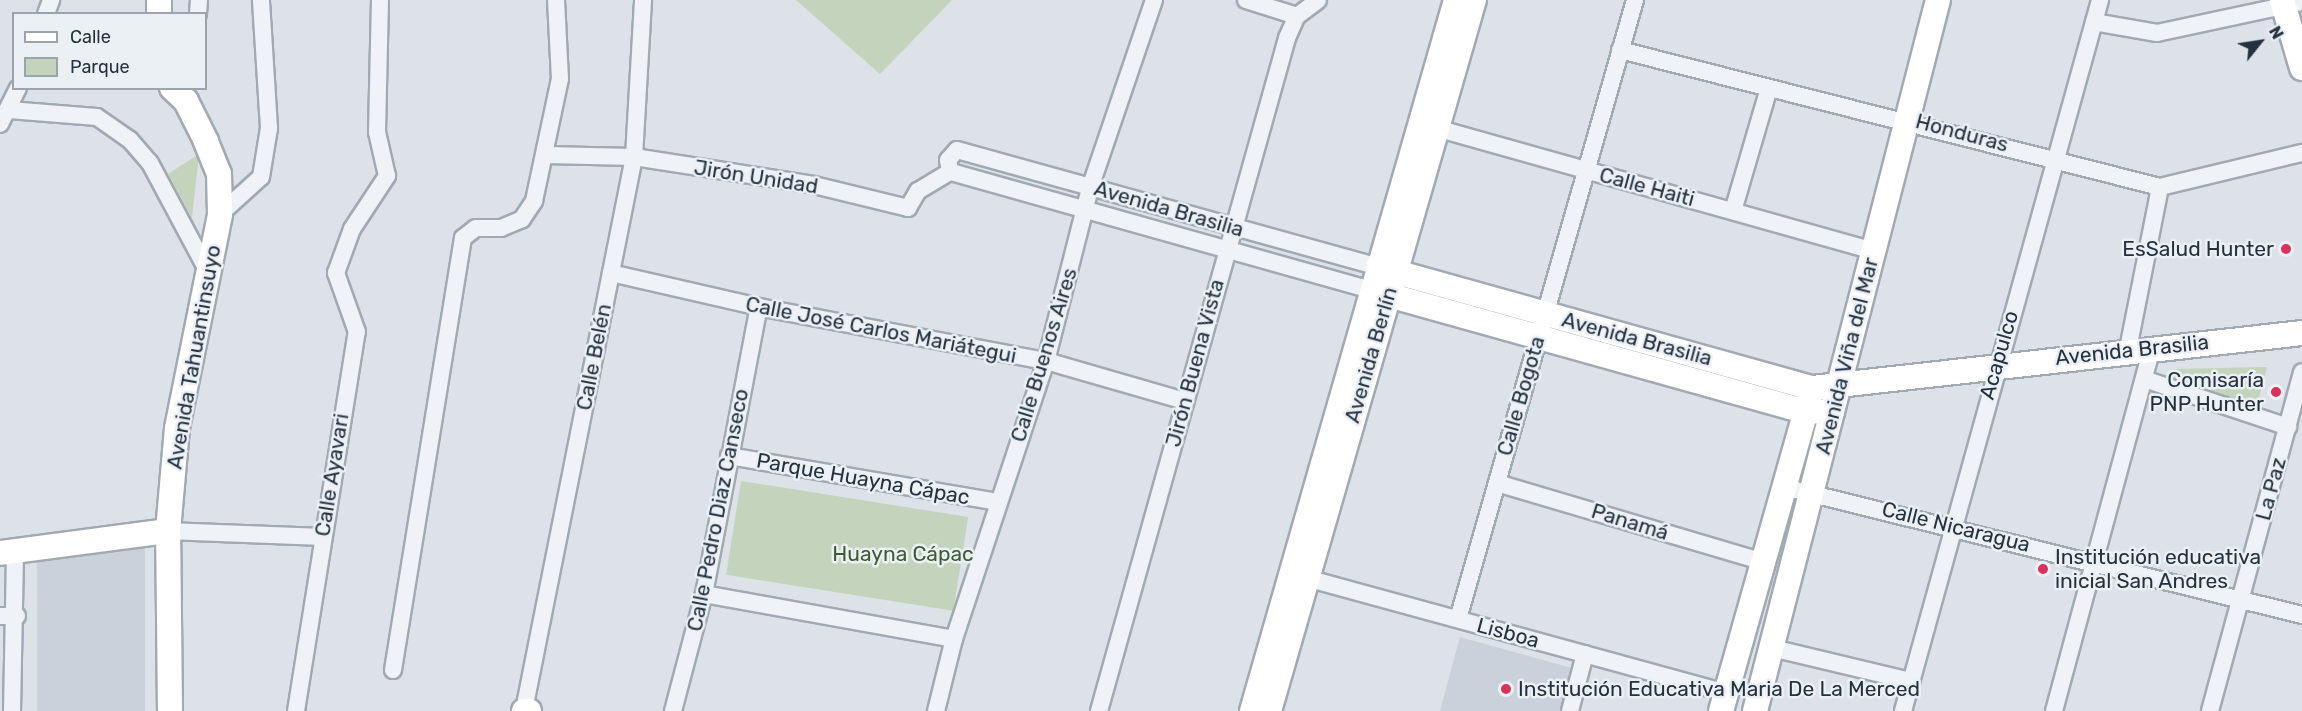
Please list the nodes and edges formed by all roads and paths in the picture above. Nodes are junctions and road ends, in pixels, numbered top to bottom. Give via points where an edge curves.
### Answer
1 (261, 0) edge
2 (380, 0) edge
3 (556, 0) edge
4 (643, 0) edge
5 (1154, 0) edge
6 (1246, 0) edge
7 (1318, 0) edge
8 (1456, 0) edge
9 (1474, 0) edge
10 (1635, 0) edge
11 (1938, 0) edge
12 (2100, 0) edge
13 (2289, 2) edge
14 (1297, 16) junction
15 (2094, 22) junction
16 (1620, 50) junction
17 (2302, 68) edge
18 (1769, 88) junction
19 (17, 90) edge
20 (182, 93) edge
21 (4, 117) edge
22 (1909, 119) junction
23 (1428, 126) junction
24 (2302, 153) edge
25 (546, 155) junction
26 (634, 157) junction
27 (2056, 158) junction
28 (1586, 171) junction
29 (950, 172) junction
30 (2160, 187) junction
31 (1090, 188) junction
32 (1085, 210) junction
33 (1733, 211) junction
34 (220, 214) junction
35 (1232, 227) junction
36 (1226, 249) junction
37 (1874, 250) junction
38 (206, 268) junction
39 (611, 273) junction
40 (1383, 281) junction
41 (759, 307) junction
42 (1545, 314) junction
43 (2302, 333) edge
44 (1538, 337) junction
45 (2152, 347) junction
46 (2128, 349) junction
47 (1046, 361) junction
48 (1996, 366) junction
49 (2302, 372) edge
50 (2144, 379) junction
51 (1840, 385) junction
52 (1812, 388) junction
53 (1185, 401) junction
54 (1806, 411) junction
55 (1832, 412) junction
56 (2288, 427) junction
57 (729, 456) junction
58 (1497, 483) junction
59 (1784, 487) junction
60 (1814, 494) junction
61 (998, 502) junction
62 (1954, 525) junction
63 (168, 531) junction
64 (322, 537) junction
65 (8, 552) edge
66 (1763, 562) junction
67 (2095, 562) junction
68 (1299, 576) junction
69 (704, 594) junction
70 (2241, 599) junction
71 (2302, 615) edge
72 (0, 616) edge
73 (17, 616) junction
74 (1458, 619) junction
75 (954, 639) junction
76 (1772, 648) junction
77 (1585, 654) junction
78 (393, 670) dead end
79 (1910, 681) junction
80 (1723, 702) edge
81 (12, 711) edge
82 (170, 711) edge
83 (296, 711) edge
84 (526, 711) edge
85 (672, 711) edge
86 (936, 711) edge
87 (1099, 711) edge
88 (1251, 711) edge
89 (1269, 711) edge
90 (1570, 711) edge
91 (1755, 711) edge
92 (1903, 711) edge
93 (2054, 711) edge
94 (2210, 711) edge

1 - 34 street via 269,128 261,177
2 - 64 street, Calle Ayavari via 377,132 387,176 345,244 336,273 357,332
3 - 25 street via 560,79
4 - 26 street, Calle Belén
5 - 31 street, Calle Buenos Aires
6 - 14 street
7 - 14 street
8 - 23 street, Avenida Berlín
9 - 23 street, Avenida Berlín
10 - 16 street, Calle Bogota
11 - 22 street, Avenida Viña del Mar
12 - 15 street, Acapulco
13 - 15 street via 2157,33
13 - 17 street
14 - 35 street, Jirón Buena Vista
15 - 27 street, Acapulco
16 - 18 street, Honduras
16 - 28 street, Calle Bogota
18 - 22 street, Honduras
18 - 33 street
19 - 21 street
20 - 34 street, Avenida Tahuantinsuyo via 219,174
21 - 38 street via 97,117 130,140 150,163
22 - 27 street, Honduras
22 - 37 street, Avenida Viña del Mar
23 - 28 street, Calle Haiti
23 - 40 street, Avenida Berlín
24 - 30 street, Honduras
25 - 26 street, Jirón Unidad
25 - 78 street via 534,201 522,219 501,228 476,228 463,238
26 - 29 street, Jirón Unidad via 814,185 908,208 918,191
26 - 39 street, Calle Belén
27 - 30 street, Honduras
27 - 48 street, Acapulco
28 - 33 street, Calle Haiti
28 - 42 street, Calle Bogota
29 - 31 street, Avenida Brasilia via 948,160 957,150
29 - 32 street, Avenida Brasilia
30 - 46 street
31 - 32 street, Calle Buenos Aires
31 - 35 street, Avenida Brasilia
32 - 36 street, Avenida Brasilia
32 - 47 street, Calle Buenos Aires
33 - 37 street, Calle Haiti
34 - 38 street, Avenida Tahuantinsuyo
35 - 36 street, Jirón Buena Vista
35 - 40 street, Avenida Brasilia
36 - 40 street, Avenida Brasilia
36 - 53 street, Jirón Buena Vista
37 - 51 street, Avenida Viña del Mar
38 - 63 street, Avenida Tahuantinsuyo via 177,428
39 - 41 street, Calle José Carlos Mariátegui
39 - 84 street, Calle Belén
40 - 42 street, Avenida Brasilia
40 - 44 street, Avenida Brasilia
40 - 68 street, Avenida Berlín
41 - 47 street, Calle José Carlos Mariátegui
41 - 57 street, Calle Pedro Diaz Canseco
42 - 44 street, Calle Bogota
42 - 52 street, Avenida Brasilia
43 - 45 street, Avenida Brasilia
44 - 54 street, Avenida Brasilia
44 - 58 street, Calle Bogota
45 - 46 street, Avenida Brasilia
45 - 50 street
46 - 48 street, Avenida Brasilia
47 - 53 street, Calle José Carlos Mariátegui
47 - 61 street, Calle Buenos Aires
48 - 51 street, Avenida Brasilia
48 - 62 street, Acapulco
49 - 56 street, La Paz
50 - 56 street
50 - 67 street
51 - 52 street, Avenida Brasilia
51 - 55 street, Avenida Viña del Mar
52 - 54 street, Avenida Viña del Mar
53 - 87 street, Jirón Buena Vista
54 - 55 street, Avenida Brasilia
54 - 59 street, Avenida Viña del Mar
55 - 60 street, Avenida Viña del Mar
56 - 70 street, La Paz
57 - 61 street, Parque Huayna Cápac
57 - 69 street, Calle Pedro Diaz Canseco
58 - 66 street, Panamá
58 - 74 street, Calle Bogota
59 - 60 street, Calle Nicaragua
59 - 66 street, Avenida Viña del Mar
60 - 62 street, Calle Nicaragua
60 - 76 street, Avenida Viña del Mar
61 - 75 street, Calle Buenos Aires
62 - 67 street, Calle Nicaragua
62 - 79 street, Acapulco
63 - 64 street
63 - 65 street
63 - 82 street, Avenida Tahuantinsuyo
64 - 83 street, Calle Ayavari
65 - 73 street
66 - 80 street, Avenida Viña del Mar
67 - 70 street, Calle Nicaragua
67 - 93 street
68 - 74 street, Lisboa
68 - 88 street, Avenida Berlín
68 - 89 street, Avenida Berlín
69 - 75 street
69 - 85 street, Calle Pedro Diaz Canseco
70 - 71 street, Calle Nicaragua
70 - 94 street, La Paz
72 - 73 street
73 - 81 street
74 - 77 street, Lisboa
75 - 86 street, Calle Buenos Aires
76 - 79 street
76 - 91 street, Avenida Viña del Mar
77 - 80 street, Lisboa
77 - 90 street
79 - 92 street, Acapulco

